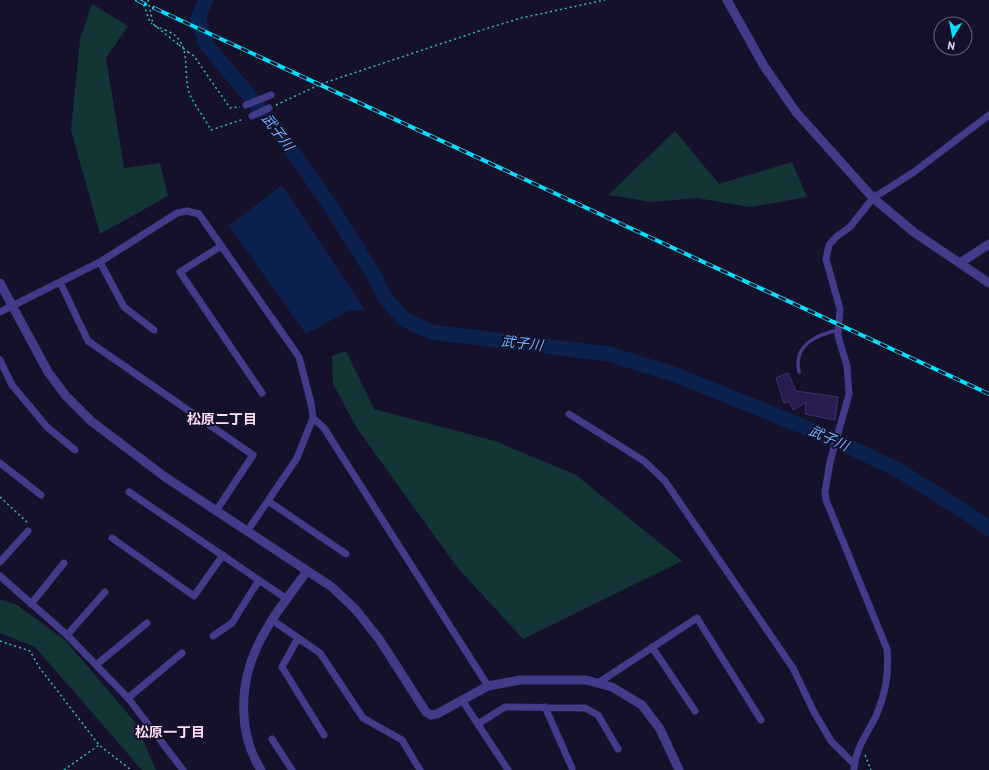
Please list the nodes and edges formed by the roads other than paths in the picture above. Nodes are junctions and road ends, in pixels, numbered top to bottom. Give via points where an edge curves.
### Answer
1 (728, 0) edge
2 (271, 95) dead end
3 (246, 105) road end
4 (269, 108) road end
5 (989, 115) edge
6 (252, 116) road end
7 (873, 198) junction
8 (989, 244) edge
9 (221, 246) junction
10 (100, 262) junction
11 (960, 263) junction
12 (60, 282) junction
13 (989, 282) edge
14 (0, 283) edge
15 (12, 305) junction
16 (0, 312) edge
17 (154, 330) dead end
18 (838, 330) junction
19 (0, 360) edge
20 (799, 372) dead end
21 (262, 393) dead end
22 (569, 414) dead end
23 (313, 418) junction
24 (75, 450) dead end
25 (0, 463) edge
26 (129, 492) dead end
27 (41, 495) dead end
28 (268, 501) junction
29 (216, 511) junction
30 (28, 530) road end
31 (248, 530) junction
32 (112, 538) dead end
33 (346, 554) dead end
34 (223, 555) junction
35 (0, 562) edge
36 (64, 563) dead end
37 (308, 571) junction
38 (0, 576) edge
39 (259, 580) junction
40 (105, 592) dead end
41 (287, 599) junction
42 (31, 604) junction
43 (272, 620) junction
44 (147, 623) dead end
45 (67, 635) junction
46 (213, 636) dead end
47 (298, 638) junction
48 (652, 647) junction
49 (182, 653) dead end
50 (96, 665) junction
51 (598, 683) junction
52 (488, 686) junction
53 (128, 698) junction
54 (462, 700) junction
55 (545, 707) junction
56 (695, 711) dead end
57 (762, 720) dead end
58 (478, 724) junction
59 (324, 735) dead end
60 (272, 739) dead end
61 (618, 749) dead end
62 (854, 767) edge
63 (572, 768) dead end
64 (183, 770) edge
65 (261, 770) edge
66 (292, 770) edge
67 (420, 770) edge
68 (508, 770) edge
69 (678, 770) edge

1 - 7 street via 764,66 796,112
2 - 3 street
4 - 6 street
5 - 7 street via 914,172
7 - 11 street via 915,233
7 - 18 street via 850,227 829,245 826,259 840,309
8 - 11 street
9 - 10 street via 199,214 187,211 177,213
9 - 21 street via 180,272
9 - 23 street via 298,357 308,386
10 - 12 street
10 - 17 street via 124,307
11 - 13 street
12 - 15 street
12 - 29 street via 88,341 253,455
14 - 15 street
15 - 16 street
15 - 29 street via 48,372 66,396 91,421 130,452
18 - 20 lane via 820,334 806,344 798,357
18 - 62 street via 847,366 849,394 830,462 826,500 886,649 888,670 884,694 860,744
19 - 24 street via 12,385 47,427
22 - 62 street via 644,461 665,481 793,668 831,741
23 - 28 street via 297,458
23 - 52 street via 324,428
25 - 27 street
26 - 34 street
28 - 31 street
28 - 33 street
29 - 31 street
30 - 35 street
31 - 37 street
32 - 34 street via 194,596
34 - 39 street
36 - 42 street
37 - 41 street
37 - 54 street via 332,587 356,610 379,638 426,712 431,715 437,714
38 - 42 street
39 - 41 street
39 - 46 street via 232,623
40 - 45 street
41 - 43 street
42 - 45 street
43 - 47 street
43 - 65 street via 256,647 245,684 244,726 254,759
44 - 50 street
45 - 50 street
47 - 59 street via 282,667
47 - 67 street via 320,653 363,718 402,740
48 - 51 street
48 - 56 street
48 - 57 street via 697,618
49 - 53 street
50 - 53 street
51 - 52 street via 586,680 520,680
51 - 69 street via 612,687 642,705 660,729
52 - 54 street
53 - 64 street
54 - 58 street
55 - 58 street via 505,707
55 - 61 street via 584,708 598,715
55 - 63 street
58 - 68 street
60 - 66 street

